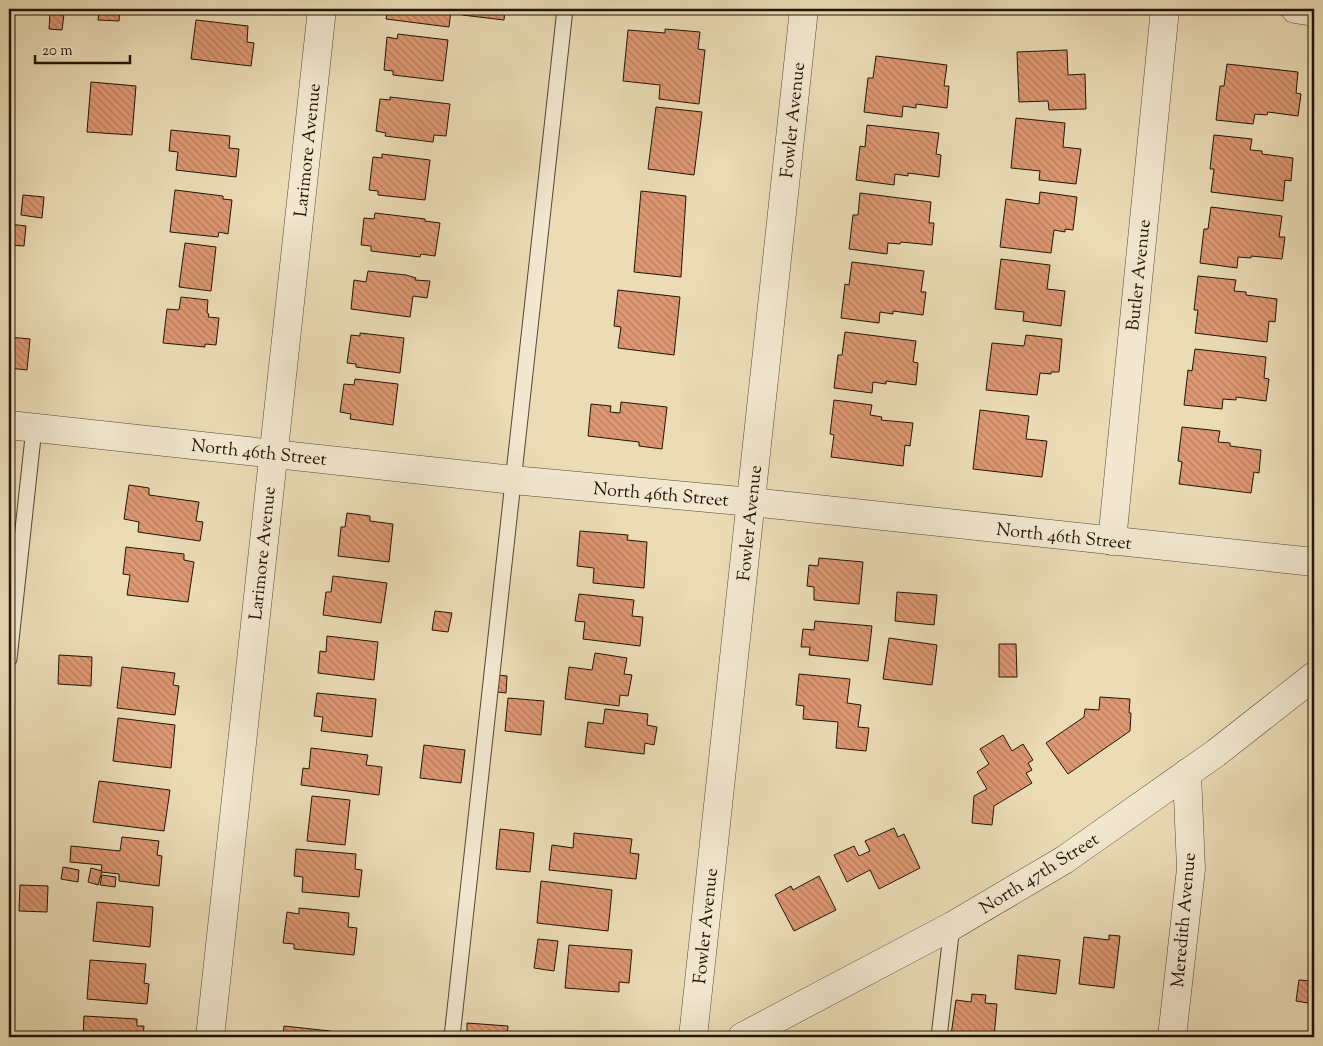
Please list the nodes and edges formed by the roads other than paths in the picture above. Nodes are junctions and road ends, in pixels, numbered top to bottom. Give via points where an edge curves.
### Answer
1 (322, 9) edge
2 (565, 9) edge
3 (804, 9) edge
4 (1165, 9) edge
5 (1295, 9) edge
6 (1314, 12) edge
7 (22, 426) edge
8 (273, 454) junction
9 (514, 480) junction
10 (751, 502) junction
11 (1112, 541) junction
12 (1314, 562) edge
13 (9, 659) edge
14 (1314, 676) edge
15 (1187, 773) junction
16 (952, 926) junction
17 (210, 1037) edge
18 (452, 1037) edge
19 (693, 1037) edge
20 (742, 1037) edge
21 (939, 1037) edge
22 (1172, 1037) edge

1 - 8 street, Larimore Avenue
2 - 9 lane
3 - 10 street, Fowler Avenue
4 - 11 street, Butler Avenue
5 - 6 street
7 - 8 street, North 46th Street
7 - 13 lane
8 - 9 street, North 46th Street
8 - 17 street, Larimore Avenue
9 - 10 street, North 46th Street
9 - 18 lane
10 - 11 street, North 46th Street
10 - 19 street, Fowler Avenue
11 - 12 street, North 46th Street
14 - 15 street, North 47th Street
15 - 16 street, North 47th Street via 1064,860
15 - 22 street, Meredith Avenue via 1191,869
16 - 20 street, North 47th Street
16 - 21 lane

